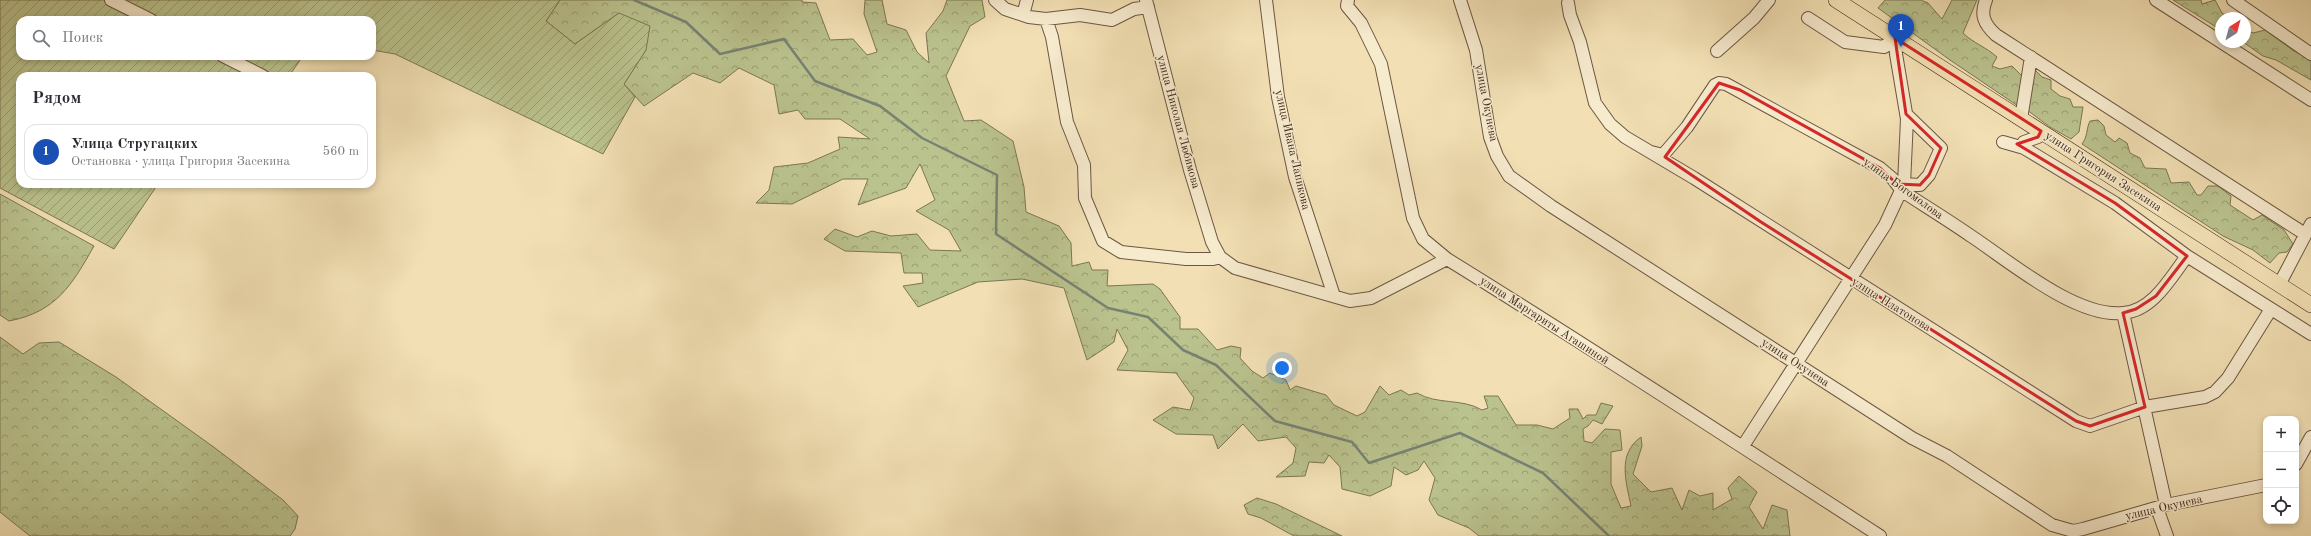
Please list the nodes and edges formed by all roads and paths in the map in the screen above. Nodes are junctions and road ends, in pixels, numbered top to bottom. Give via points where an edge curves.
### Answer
1 (111, 0) edge
2 (995, 0) edge
3 (1027, 0) edge
4 (1266, 0) edge
5 (1770, 0) edge
6 (1836, 0) edge
7 (1986, 0) edge
8 (2156, 0) edge
9 (2233, 0) edge
10 (1347, 1) edge
11 (1459, 1) edge
12 (1568, 3) dead end
13 (1147, 4) edge
14 (1023, 15) junction
15 (143, 16) edge
16 (1808, 18) dead end
17 (1046, 19) junction
18 (1895, 38) junction
19 (1717, 51) dead end
20 (2311, 54) edge
21 (2031, 57) junction
22 (231, 60) edge
23 (255, 72) edge
24 (2311, 100) edge
25 (1906, 114) junction
26 (2021, 119) junction
27 (2041, 131) junction
28 (2003, 142) dead end
29 (2024, 148) junction
30 (1648, 151) junction
31 (1666, 151) junction
32 (1684, 172) junction
33 (1903, 188) junction
34 (2308, 229) edge
35 (2187, 256) junction
36 (1220, 257) junction
37 (1447, 259) junction
38 (1851, 280) junction
39 (2279, 285) junction
40 (1334, 296) junction
41 (2311, 305) edge
42 (2271, 309) junction
43 (2123, 313) junction
44 (2311, 334) edge
45 (1797, 363) junction
46 (2145, 407) junction
47 (2311, 437) edge
48 (1743, 446) junction
49 (2299, 459) edge
50 (2263, 487) edge
51 (2162, 507) junction
52 (1880, 536) edge
53 (2167, 536) edge

1 - 15 street
2 - 14 street via 1005,9
3 - 14 street
4 - 40 street, улица Ивана Лапикова via 1278,97 1295,177
5 - 19 street
6 - 18 main road, улица Григория Засекина
7 - 21 street via 1982,11 1986,26 1996,36
8 - 24 street
9 - 20 street
10 - 37 street, улица Маргариты Агашиной via 1347,6 1361,24 1381,64 1395,140 1418,230 1423,239
11 - 45 street, улица Окунева via 1476,50 1490,137 1509,176 1551,206
12 - 30 street, улица Платонова via 1595,103 1610,124
13 - 17 street via 1112,20 1080,15
13 - 36 street, улица Николая Любимова via 1190,170 1212,242
14 - 17 street
16 - 18 street via 1845,42 1884,47
17 - 36 street via 1052,37 1067,122 1084,165 1085,198 1103,241 1120,252 1146,253 1186,260
18 - 25 street
18 - 26 main road, улица Григория Засекина
21 - 26 street
21 - 34 street
22 - 23 street
25 - 33 street
25 - 33 street via 1941,148 1929,175 1920,184
26 - 27 main road, улица Григория Засекина
27 - 29 street via 2038,137 2024,142
27 - 39 main road, улица Григория Засекина
28 - 29 street, улица Григория Засекина
29 - 35 street, улица Григория Засекина via 2114,203
30 - 31 street via 1663,155
30 - 32 street, улица Платонова
31 - 32 street via 1665,157
31 - 33 street, улица Богомолова via 1687,127 1715,85 1726,84 1880,168
32 - 38 street, улица Платонова
33 - 38 street via 1885,225
33 - 43 street, улица Богомолова via 2050,290 2100,312
34 - 39 street
35 - 42 street, улица Григория Засекина
35 - 43 street, улица Богомолова via 2156,296 2136,309
36 - 40 street via 1235,268
37 - 40 street via 1366,299 1350,301
37 - 48 street, улица Маргариты Агашиной via 1685,412
38 - 45 street
38 - 46 street, улица Платонова via 2076,421 2090,426
39 - 41 main road, улица Григория Засекина
42 - 44 street, улица Григория Засекина
42 - 46 street, улица Платонова via 2228,378 2215,392 2205,397
43 - 46 street
45 - 48 street
45 - 51 street, улица Окунева via 1912,438 1947,456 2063,530 2083,529
46 - 51 street
47 - 49 street
48 - 52 street, улица Маргариты Агашиной
50 - 51 street, улица Окунева
51 - 53 street

